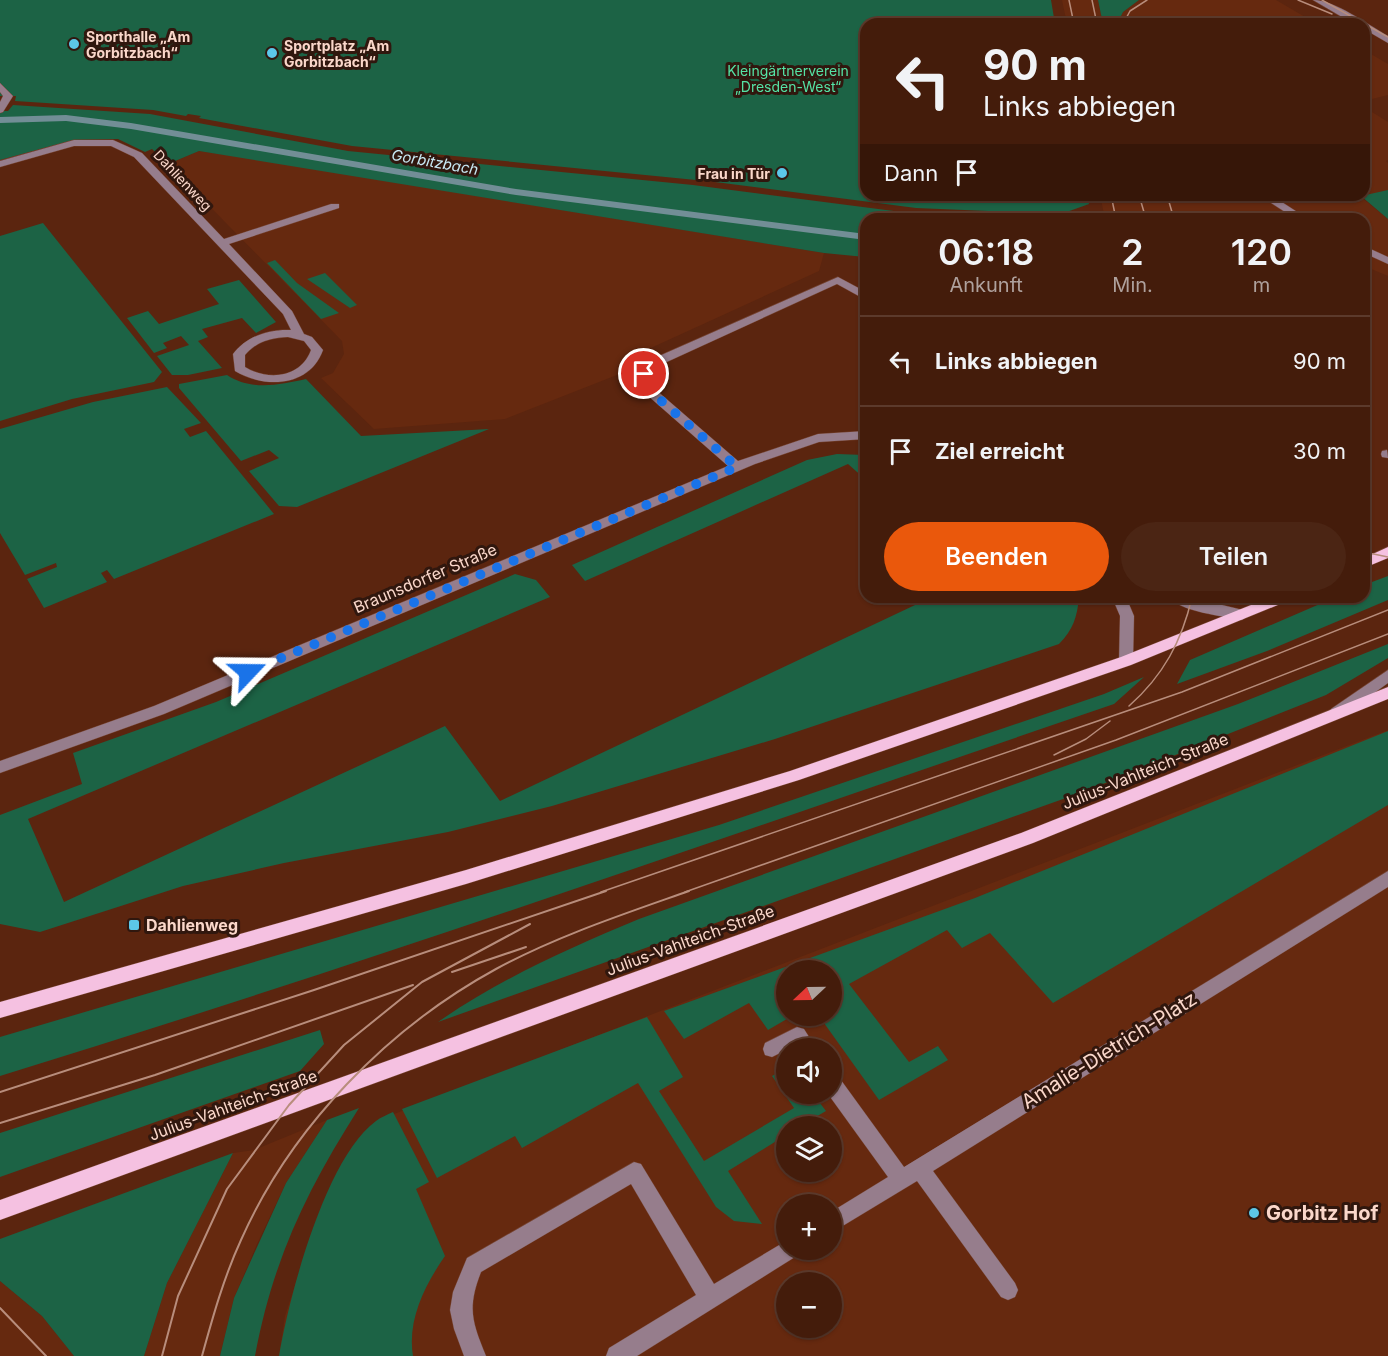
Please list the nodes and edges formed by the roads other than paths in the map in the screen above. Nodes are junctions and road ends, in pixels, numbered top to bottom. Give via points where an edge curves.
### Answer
1 (1317, 0) edge
2 (1349, 18) edge
3 (1370, 30) edge
4 (1388, 40) edge
5 (0, 86) edge
6 (0, 110) edge
7 (0, 164) edge
8 (1274, 201) edge
9 (335, 206) dead end
10 (1293, 213) edge
11 (222, 243) junction
12 (1370, 252) edge
13 (1388, 261) edge
14 (860, 293) edge
15 (299, 335) junction
16 (860, 435) edge
17 (737, 467) junction
18 (1386, 555) edge
19 (1370, 561) edge
20 (1122, 603) edge
21 (1189, 603) edge
22 (1271, 603) edge
23 (1242, 615) junction
24 (1126, 661) junction
25 (1388, 675) edge
26 (1388, 693) edge
27 (1326, 720) junction
28 (0, 767) edge
29 (1388, 878) edge
30 (0, 1010) edge
31 (776, 1047) edge
32 (772, 1049) dead end
33 (842, 1097) edge
34 (919, 1168) junction
35 (902, 1179) junction
36 (0, 1210) edge
37 (842, 1216) edge
38 (776, 1257) edge
39 (1008, 1290) dead end
40 (710, 1298) junction
41 (475, 1356) edge
42 (617, 1356) edge

1 - 2 street
3 - 4 street
5 - 6 street via 8,96
7 - 11 street, Dahlienweg via 74,143 113,142 138,155
8 - 10 street
9 - 11 street
11 - 15 street, Dahlienweg via 288,313
12 - 13 street
14 - 17 street via 838,280 654,363 644,374 642,384
15 - 15 street, Dahlienweg via 276,334 253,341 239,354 239,368 253,376 273,379 304,370 317,350
16 - 17 street, Braunsdorfer Straße via 818,438
17 - 28 street, Braunsdorfer Straße via 159,710
18 - 19 main road
20 - 24 street via 1127,616
21 - 23 street
22 - 23 main road
23 - 24 main road
24 - 30 main road via 794,776 477,874
25 - 27 street
26 - 27 main road, Julius-Vahlteich-Straße
27 - 36 main road, Julius-Vahlteich-Straße via 1027,838
29 - 34 street, Amalie-Dietrich-Platz
31 - 32 street
33 - 35 street
34 - 35 street, Amalie-Dietrich-Platz
34 - 39 street
35 - 37 street, Amalie-Dietrich-Platz
38 - 40 street
40 - 41 street via 634,1171 474,1264 462,1292 459,1318
40 - 42 street

